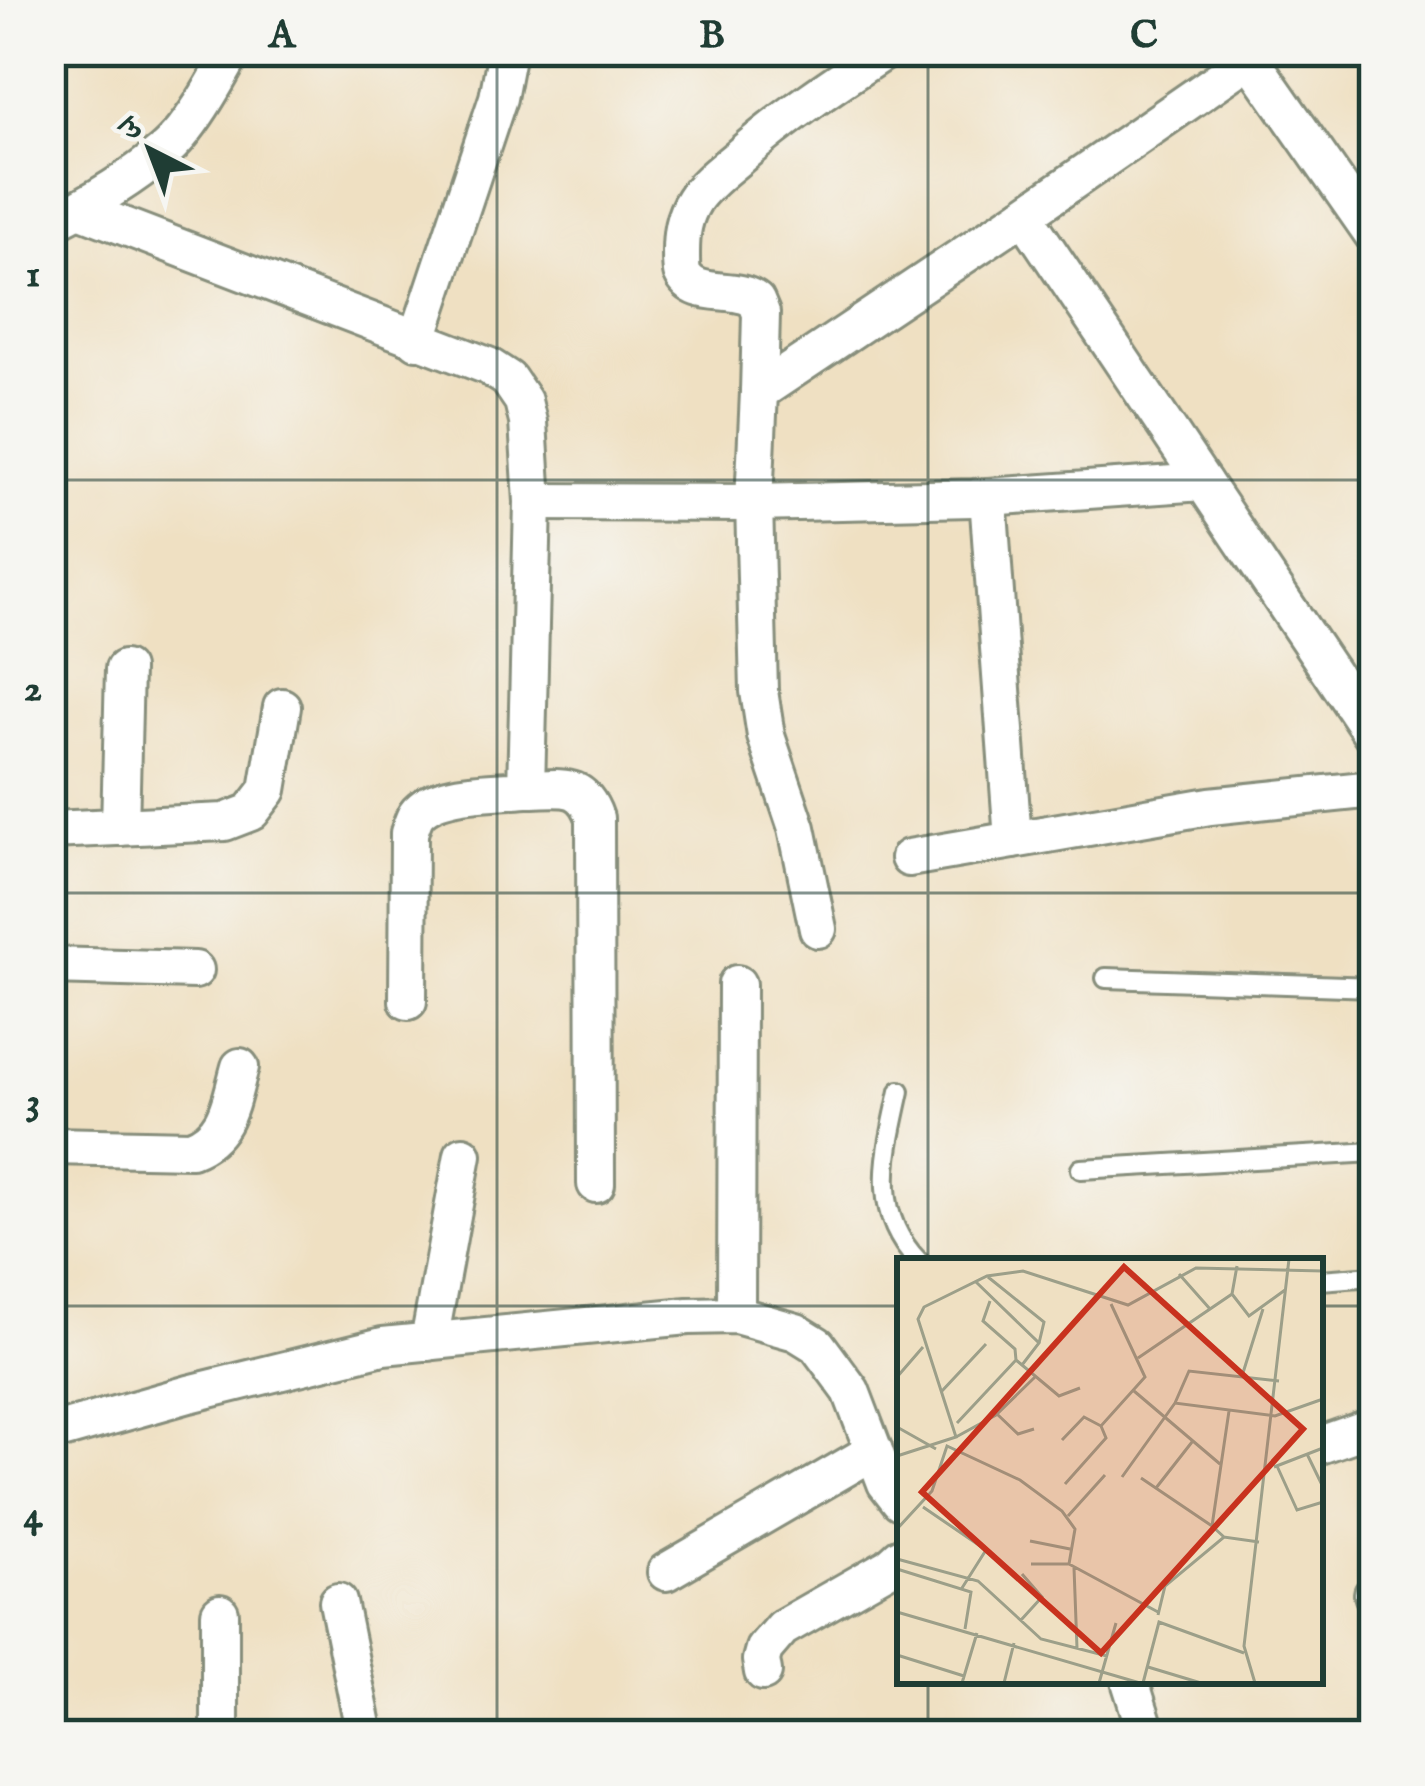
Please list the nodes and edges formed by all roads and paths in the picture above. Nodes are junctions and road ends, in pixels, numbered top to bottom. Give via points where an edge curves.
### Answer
1 (232, 51) edge
2 (507, 51) edge
3 (884, 51) edge
4 (1250, 54) edge
5 (1024, 215) junction
6 (65, 216) edge
7 (1374, 236) edge
8 (417, 341) junction
9 (758, 392) junction
10 (1203, 482) junction
11 (988, 497) junction
12 (533, 502) junction
13 (754, 503) junction
14 (124, 669) dead end
15 (282, 707) dead end
16 (1374, 737) edge
17 (1374, 789) edge
18 (526, 790) junction
19 (120, 827) junction
20 (51, 830) edge
21 (1013, 840) junction
22 (909, 858) dead end
23 (818, 929) dead end
24 (51, 966) edge
25 (195, 970) dead end
26 (1106, 978) dead end
27 (737, 984) dead end
28 (1374, 987) edge
29 (408, 1001) dead end
30 (241, 1067) dead end
31 (900, 1091) dead end
32 (51, 1146) edge
33 (1374, 1152) edge
34 (463, 1155) dead end
35 (1081, 1169) dead end
36 (596, 1184) dead end
37 (915, 1258) edge
38 (1374, 1276) edge
39 (1323, 1280) edge
40 (736, 1315) junction
41 (429, 1342) junction
42 (1374, 1426) edge
43 (51, 1433) edge
44 (1323, 1443) edge
45 (874, 1451) junction
46 (897, 1498) edge
47 (897, 1560) edge
48 (666, 1573) dead end
49 (338, 1602) dead end
50 (220, 1613) dead end
51 (763, 1672) dead end
52 (1131, 1684) edge
53 (220, 1735) edge
54 (365, 1735) edge
55 (1147, 1735) edge

1 - 6 street via 166,150
2 - 8 street
3 - 9 street via 786,117 707,184 686,217 682,271 698,288 739,291 756,301
4 - 5 street
4 - 7 street
5 - 9 street
5 - 10 street
6 - 8 street
8 - 12 street via 508,380 528,422
9 - 13 street
10 - 11 street
10 - 16 street
11 - 13 street
11 - 21 street
12 - 13 street
12 - 18 street
13 - 23 street via 759,692
14 - 19 street
15 - 19 street via 268,790 251,812 225,822
17 - 21 street via 1210,806
18 - 29 street via 452,796 416,815 409,833
18 - 36 street via 582,793 595,818
19 - 20 street
21 - 22 street
24 - 25 street
26 - 28 lane
27 - 40 street
30 - 32 street via 222,1127 207,1143
31 - 37 lane via 884,1192
33 - 35 lane
34 - 41 street
38 - 39 lane
40 - 41 street
40 - 45 street via 817,1345 851,1391
41 - 43 street via 297,1366
42 - 44 street
45 - 46 street
45 - 48 street
47 - 51 street via 782,1628 764,1649
49 - 54 street
50 - 53 street
52 - 55 street

